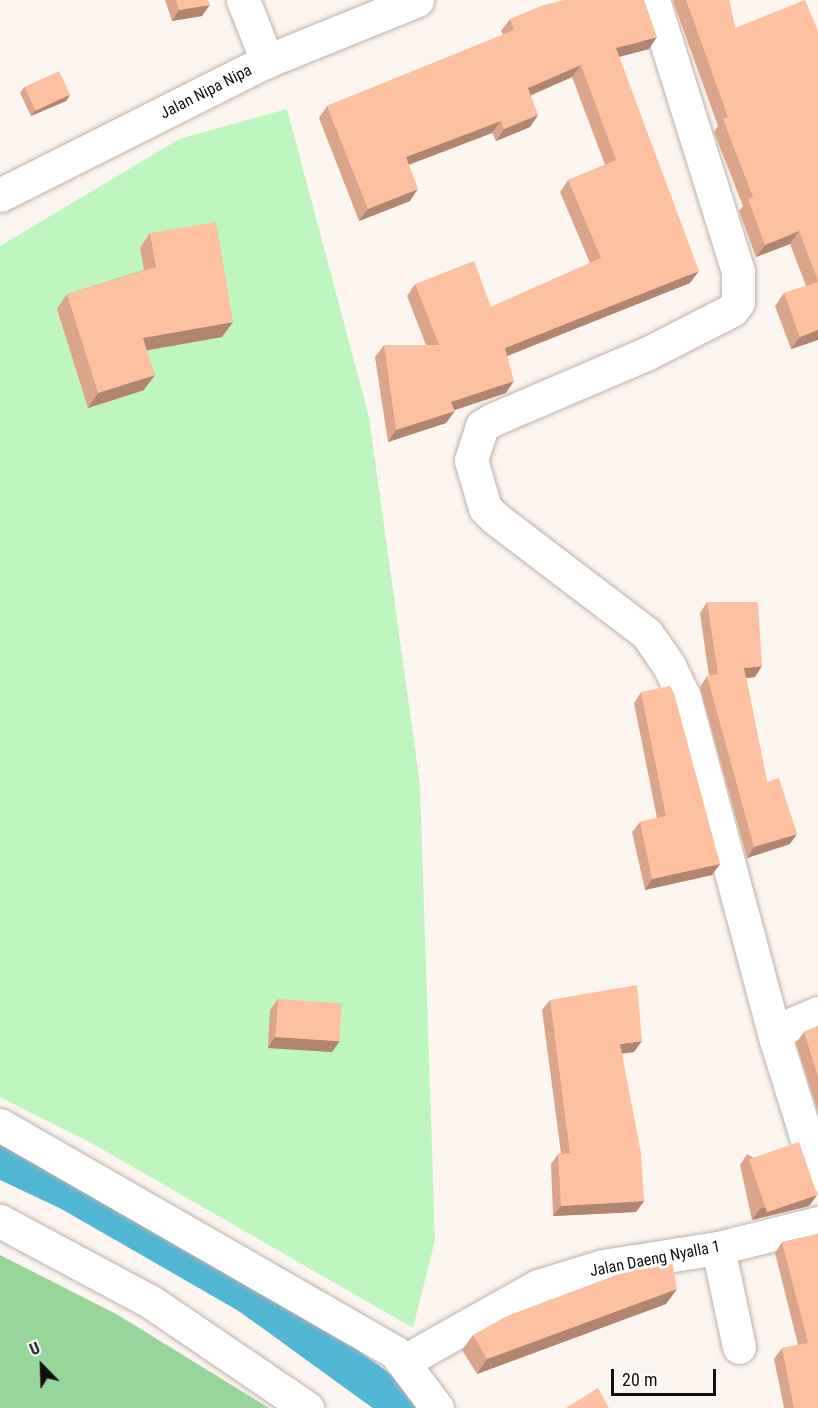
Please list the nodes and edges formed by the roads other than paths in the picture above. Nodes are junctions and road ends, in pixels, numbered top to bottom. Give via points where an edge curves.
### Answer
1 (243, 0) edge
2 (417, 0) edge
3 (653, 0) edge
4 (267, 61) junction
5 (0, 195) edge
6 (818, 1013) edge
7 (776, 1040) junction
8 (0, 1125) edge
9 (818, 1175) edge
10 (0, 1221) edge
11 (818, 1223) edge
12 (717, 1248) junction
13 (739, 1347) dead end
14 (403, 1362) junction
15 (307, 1408) edge
16 (437, 1408) edge

1 - 4 street
2 - 4 street, Jalan Nipa Nipa
3 - 7 street via 735,261 738,302 732,310 648,353 494,418 482,426 471,460 485,508 647,634 669,666 684,697
4 - 5 street, Jalan Nipa Nipa
6 - 7 street via 783,1028
7 - 9 street
8 - 14 street via 395,1352
10 - 15 street via 151,1302
11 - 12 street, Jalan Daeng Nyalla 1
12 - 13 street
12 - 14 street, Jalan Daeng Nyalla 1 via 603,1266 538,1286
14 - 16 street

